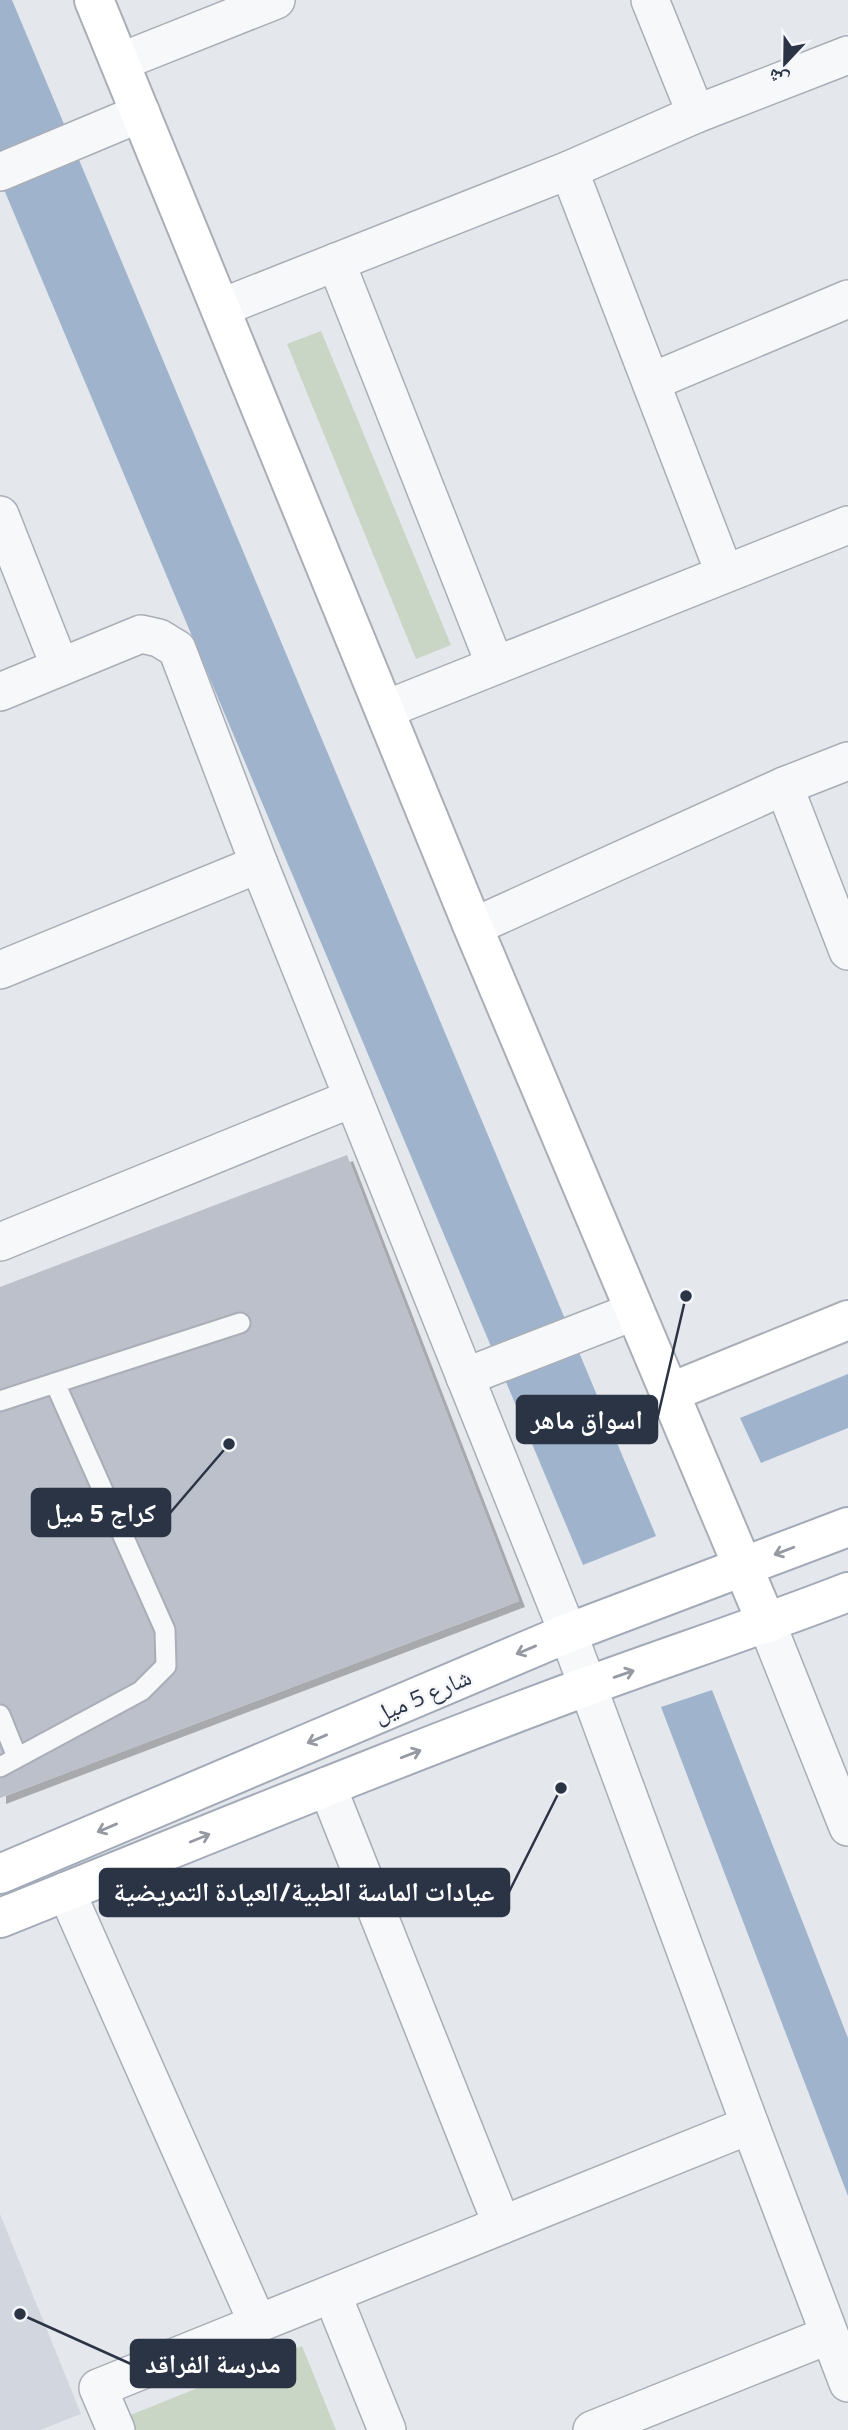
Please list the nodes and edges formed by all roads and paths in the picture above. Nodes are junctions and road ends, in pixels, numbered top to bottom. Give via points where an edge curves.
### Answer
1 (94, 0) edge
2 (276, 0) edge
3 (650, 0) edge
4 (848, 55) edge
5 (120, 62) junction
6 (141, 113) junction
7 (696, 114) junction
8 (569, 170) junction
9 (0, 172) edge
10 (336, 262) junction
11 (848, 299) edge
12 (220, 308) junction
13 (651, 382) junction
14 (0, 514) edge
15 (848, 525) edge
16 (724, 572) junction
17 (495, 664) junction
18 (60, 667) junction
19 (0, 692) edge
20 (384, 710) junction
21 (848, 761) edge
22 (784, 786) junction
23 (259, 864) junction
24 (473, 927) junction
25 (848, 951) edge
26 (0, 970) edge
27 (354, 1098) junction
28 (0, 1242) edge
29 (635, 1311) junction
30 (848, 1320) edge
31 (240, 1323) dead end
32 (465, 1377) junction
33 (55, 1383) junction
34 (669, 1394) junction
35 (0, 1401) edge
36 (848, 1527) edge
37 (742, 1568) junction
38 (848, 1592) edge
39 (767, 1624) junction
40 (568, 1633) junction
41 (586, 1687) junction
42 (0, 1715) edge
43 (8, 1762) edge
44 (327, 1786) junction
45 (848, 1827) edge
46 (0, 1874) edge
47 (66, 1891) junction
48 (0, 1918) edge
49 (750, 2125) junction
50 (502, 2225) junction
51 (332, 2294) junction
52 (258, 2324) junction
53 (836, 2338) edge
54 (848, 2383) edge
55 (116, 2430) edge
56 (387, 2430) edge
57 (592, 2430) edge

1 - 5 street
2 - 5 street
3 - 7 street
4 - 7 street
5 - 6 street
6 - 9 street
6 - 12 street
7 - 8 street
8 - 10 street
8 - 13 street
10 - 12 street
10 - 17 street
11 - 13 street
12 - 20 street
13 - 16 street
14 - 18 street
15 - 16 street
16 - 17 street
17 - 20 street
18 - 19 street
18 - 23 street via 141,634 177,649
20 - 24 street
21 - 22 street
22 - 24 street
22 - 25 street
23 - 26 street
23 - 27 street
24 - 29 street
27 - 28 street
27 - 32 street
29 - 32 street
29 - 34 street
30 - 34 street
31 - 33 lane
32 - 40 street
33 - 35 lane
33 - 43 lane via 165,1630 166,1666 141,1691
34 - 37 street
36 -> 37 street, شارع 5 ميل
37 - 39 street
37 - 40 street, شارع 5 ميل
38 - 39 street, شارع 5 ميل
41 -> 39 street, شارع 5 ميل
39 - 45 street
40 - 41 street
40 -> 46 street, شارع 5 ميل
44 -> 41 street, شارع 5 ميل
41 - 49 street
42 - 43 lane
47 -> 44 street, شارع 5 ميل
44 - 50 street
47 - 48 street, شارع 5 ميل
47 - 52 street
49 - 50 street
49 - 53 street
50 - 51 street
51 - 52 street
51 - 56 street
52 - 55 street via 98,2388
53 - 54 street
53 - 57 street

